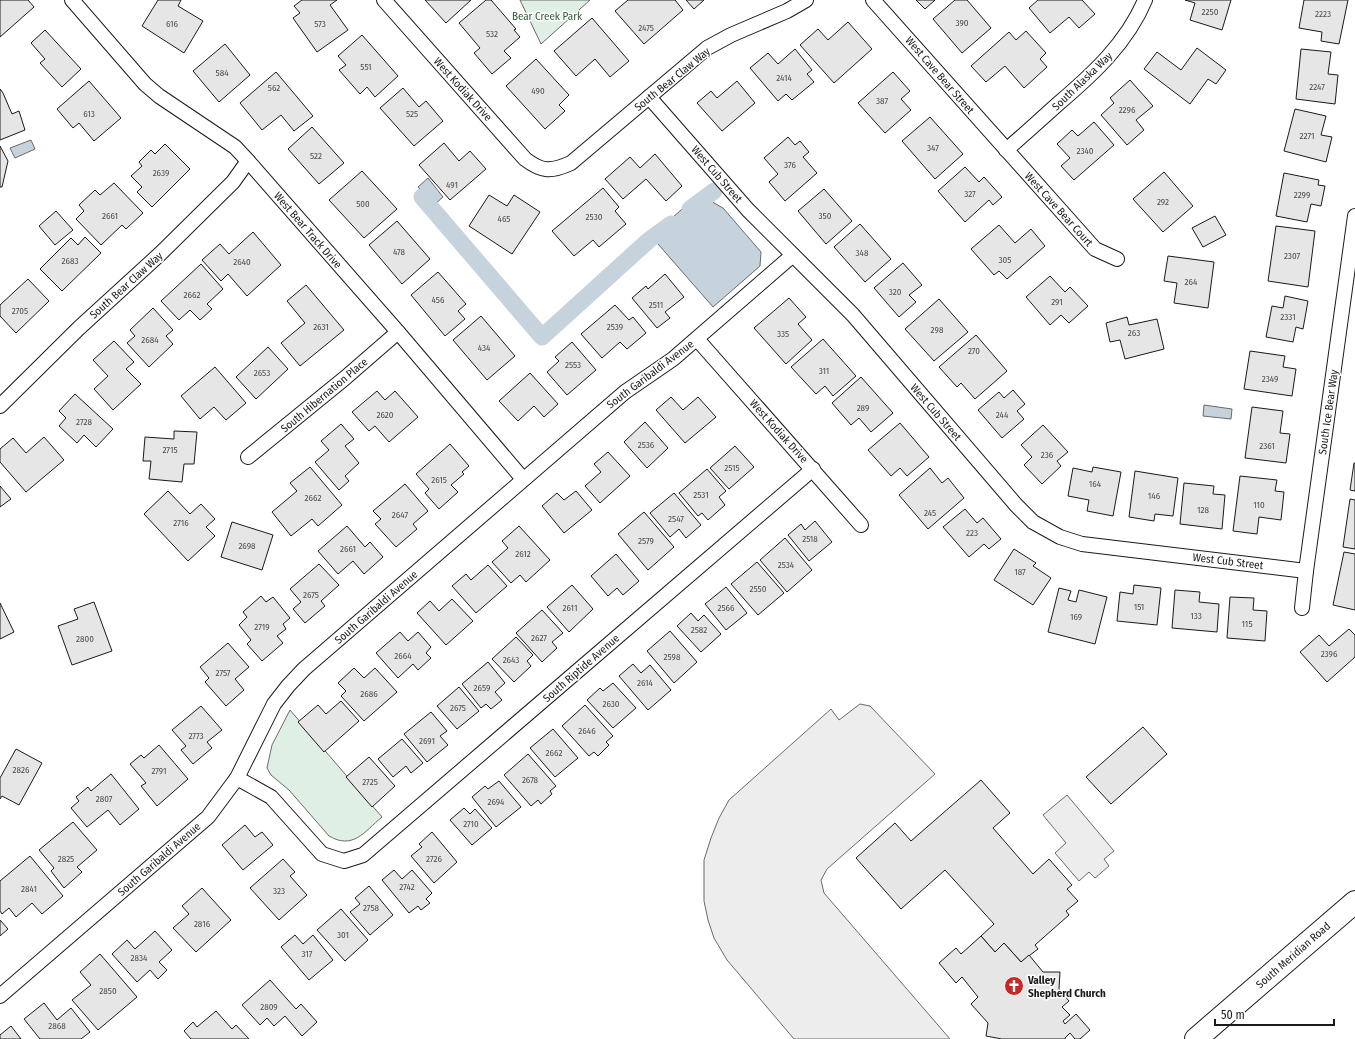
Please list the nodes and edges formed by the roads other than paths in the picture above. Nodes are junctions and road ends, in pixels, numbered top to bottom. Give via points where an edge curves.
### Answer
1 (384, 0) edge
2 (806, 0) edge
3 (873, 0) edge
4 (1145, 0) edge
5 (74, 1) edge
6 (649, 97) junction
7 (1006, 150) junction
8 (248, 162) junction
9 (548, 170) joint
10 (1355, 216) edge
11 (793, 255) junction
12 (1117, 260) dead end
13 (1350, 286) edge
14 (398, 332) junction
15 (697, 339) junction
16 (0, 406) edge
17 (248, 457) dead end
18 (813, 469) junction
19 (523, 479) junction
20 (861, 525) dead end
21 (1306, 571) junction
22 (1302, 608) dead end
23 (236, 778) junction
24 (1355, 902) edge
25 (0, 996) edge
26 (1196, 1039) edge

1 - 9 street, West Kodiak Drive via 525,159 535,166
2 - 6 street, South Bear Claw Way via 707,48
3 - 7 street, West Cave Bear Street
4 - 7 street, South Alaska Way via 1129,29 1101,65
5 - 8 street, West Bear Track Drive via 145,84 235,147
6 - 9 street, South Bear Claw Way via 571,163 559,169
6 - 11 street, West Cub Street via 748,210
7 - 12 street, West Cave Bear Court via 1095,249
8 - 14 street, West Bear Track Drive
8 - 16 street, South Bear Claw Way via 233,182 161,253 79,328
10 - 13 street, South Ice Bear Way
11 - 15 street, South Garibaldi Avenue
11 - 21 street, West Cub Street via 853,315 1033,522 1060,537 1082,544
13 - 21 street, South Ice Bear Way
14 - 17 street, South Hibernation Place
14 - 19 street, West Bear Track Drive
15 - 18 street, West Kodiak Drive
15 - 19 street, South Garibaldi Avenue via 673,359 624,392
18 - 20 street, West Kodiak Drive
18 - 23 street, South Riptide Avenue via 362,855 344,861 322,854 271,797
19 - 23 street, South Garibaldi Avenue via 288,686 274,704
21 - 22 street, South Ice Bear Way
23 - 25 street, South Garibaldi Avenue via 208,816
24 - 26 main road, South Meridian Road

